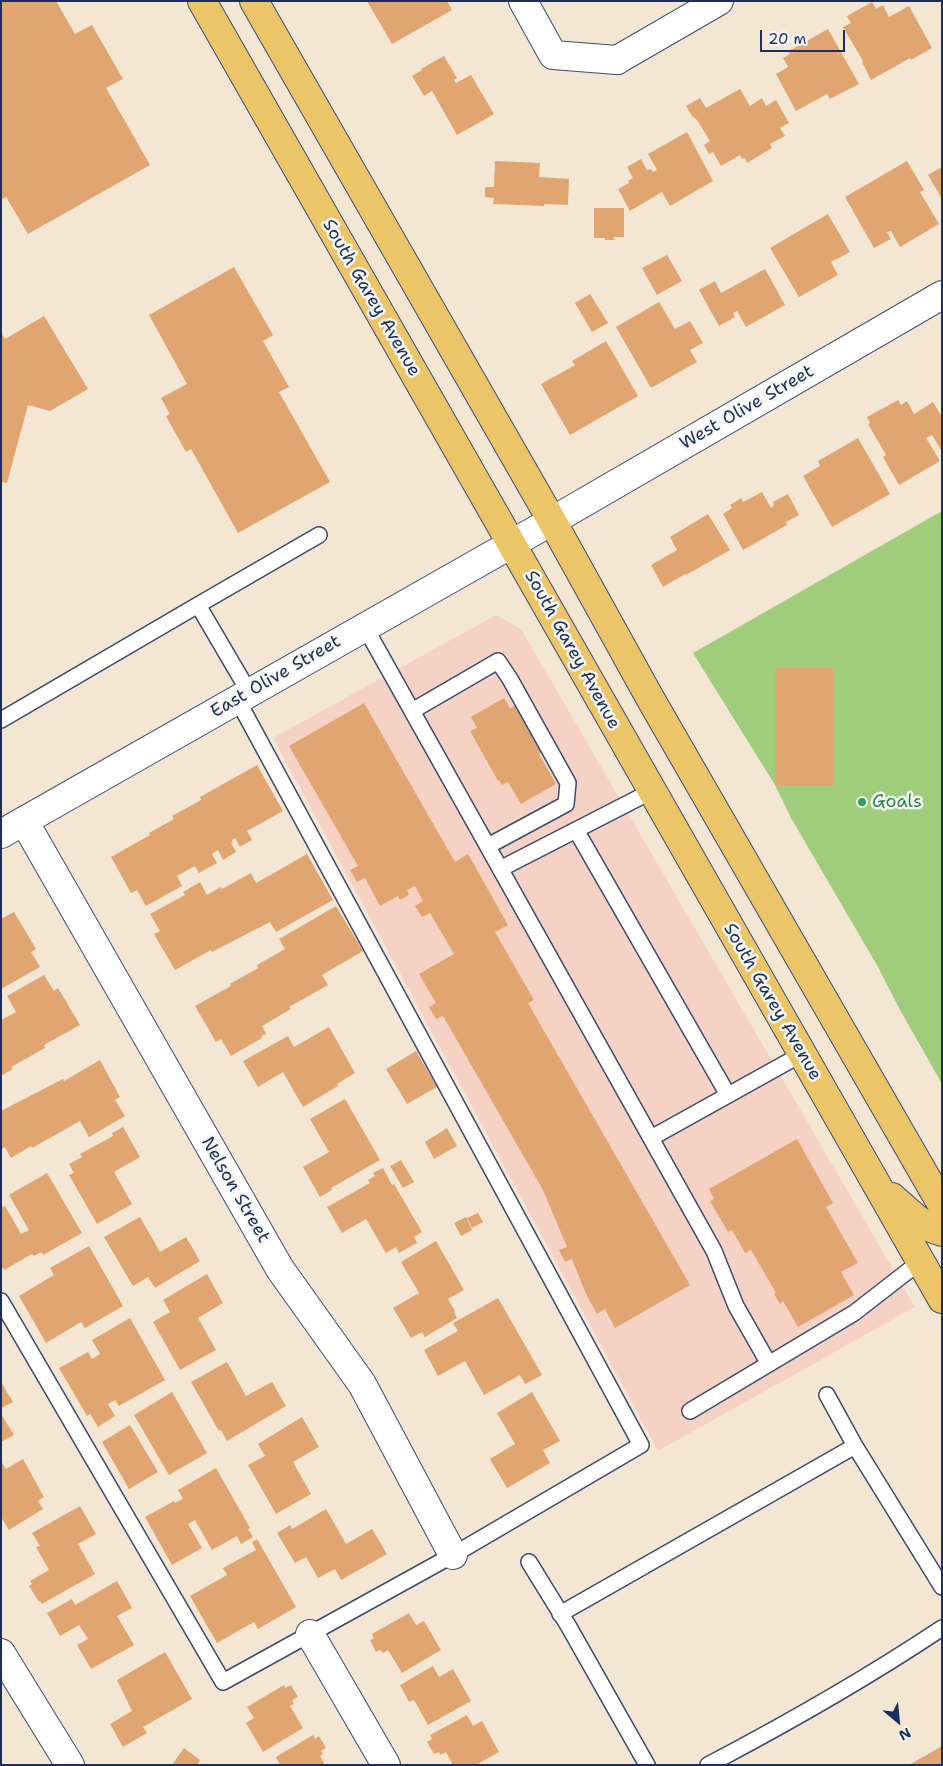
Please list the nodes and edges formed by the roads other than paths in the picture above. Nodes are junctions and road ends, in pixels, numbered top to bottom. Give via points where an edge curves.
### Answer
1 (202, 1) edge
2 (254, 1) edge
3 (523, 1) edge
4 (719, 1) edge
5 (942, 296) edge
6 (552, 521) junction
7 (319, 535) dead end
8 (512, 543) junction
9 (198, 605) junction
10 (365, 627) junction
11 (243, 696) junction
12 (412, 711) junction
13 (1, 720) edge
14 (652, 791) junction
15 (13, 827) edge
16 (576, 830) junction
17 (488, 846) junction
18 (500, 868) junction
19 (802, 1054) junction
20 (728, 1095) junction
21 (651, 1138) junction
22 (877, 1185) junction
23 (942, 1205) edge
24 (942, 1232) edge
25 (931, 1263) edge
26 (942, 1299) edge
27 (1, 1302) edge
28 (769, 1364) junction
29 (827, 1395) dead end
30 (690, 1411) dead end
31 (855, 1446) junction
32 (453, 1555) junction
33 (529, 1562) dead end
34 (942, 1587) edge
35 (560, 1614) junction
36 (942, 1628) edge
37 (310, 1634) junction
38 (1, 1653) edge
39 (70, 1765) edge
40 (386, 1765) edge
41 (647, 1765) edge
42 (708, 1765) edge

1 - 8 main road, South Garey Avenue
2 - 6 main road
3 - 4 street via 553,55 617,60
5 - 6 street, West Olive Street
6 - 8 street, East Olive Street
6 - 23 main road via 655,707
7 - 9 lane
8 - 10 street, East Olive Street
8 - 14 main road, South Garey Avenue
9 - 11 lane
9 - 13 lane
10 - 11 street, East Olive Street
10 - 12 lane
11 - 15 street, East Olive Street
11 - 32 lane via 641,1445
12 - 17 lane
12 - 17 lane via 498,661 510,678 568,783 566,804
14 - 16 lane
14 - 19 main road, South Garey Avenue
15 - 32 street, Nelson Street via 280,1268 362,1384
16 - 18 lane
16 - 20 lane
17 - 18 lane
18 - 21 lane
19 - 20 lane
19 - 22 main road, South Garey Avenue
20 - 21 lane
21 - 28 lane via 714,1251 736,1306
22 - 24 main road via 920,1221
22 - 25 main road, South Garey Avenue
25 - 26 main road, South Garey Avenue
25 - 28 lane
27 - 37 lane via 222,1682
28 - 30 lane
29 - 31 lane
31 - 34 lane
31 - 35 lane
32 - 37 lane
33 - 35 lane
35 - 41 lane
36 - 42 lane via 890,1663
37 - 40 street
38 - 39 street

